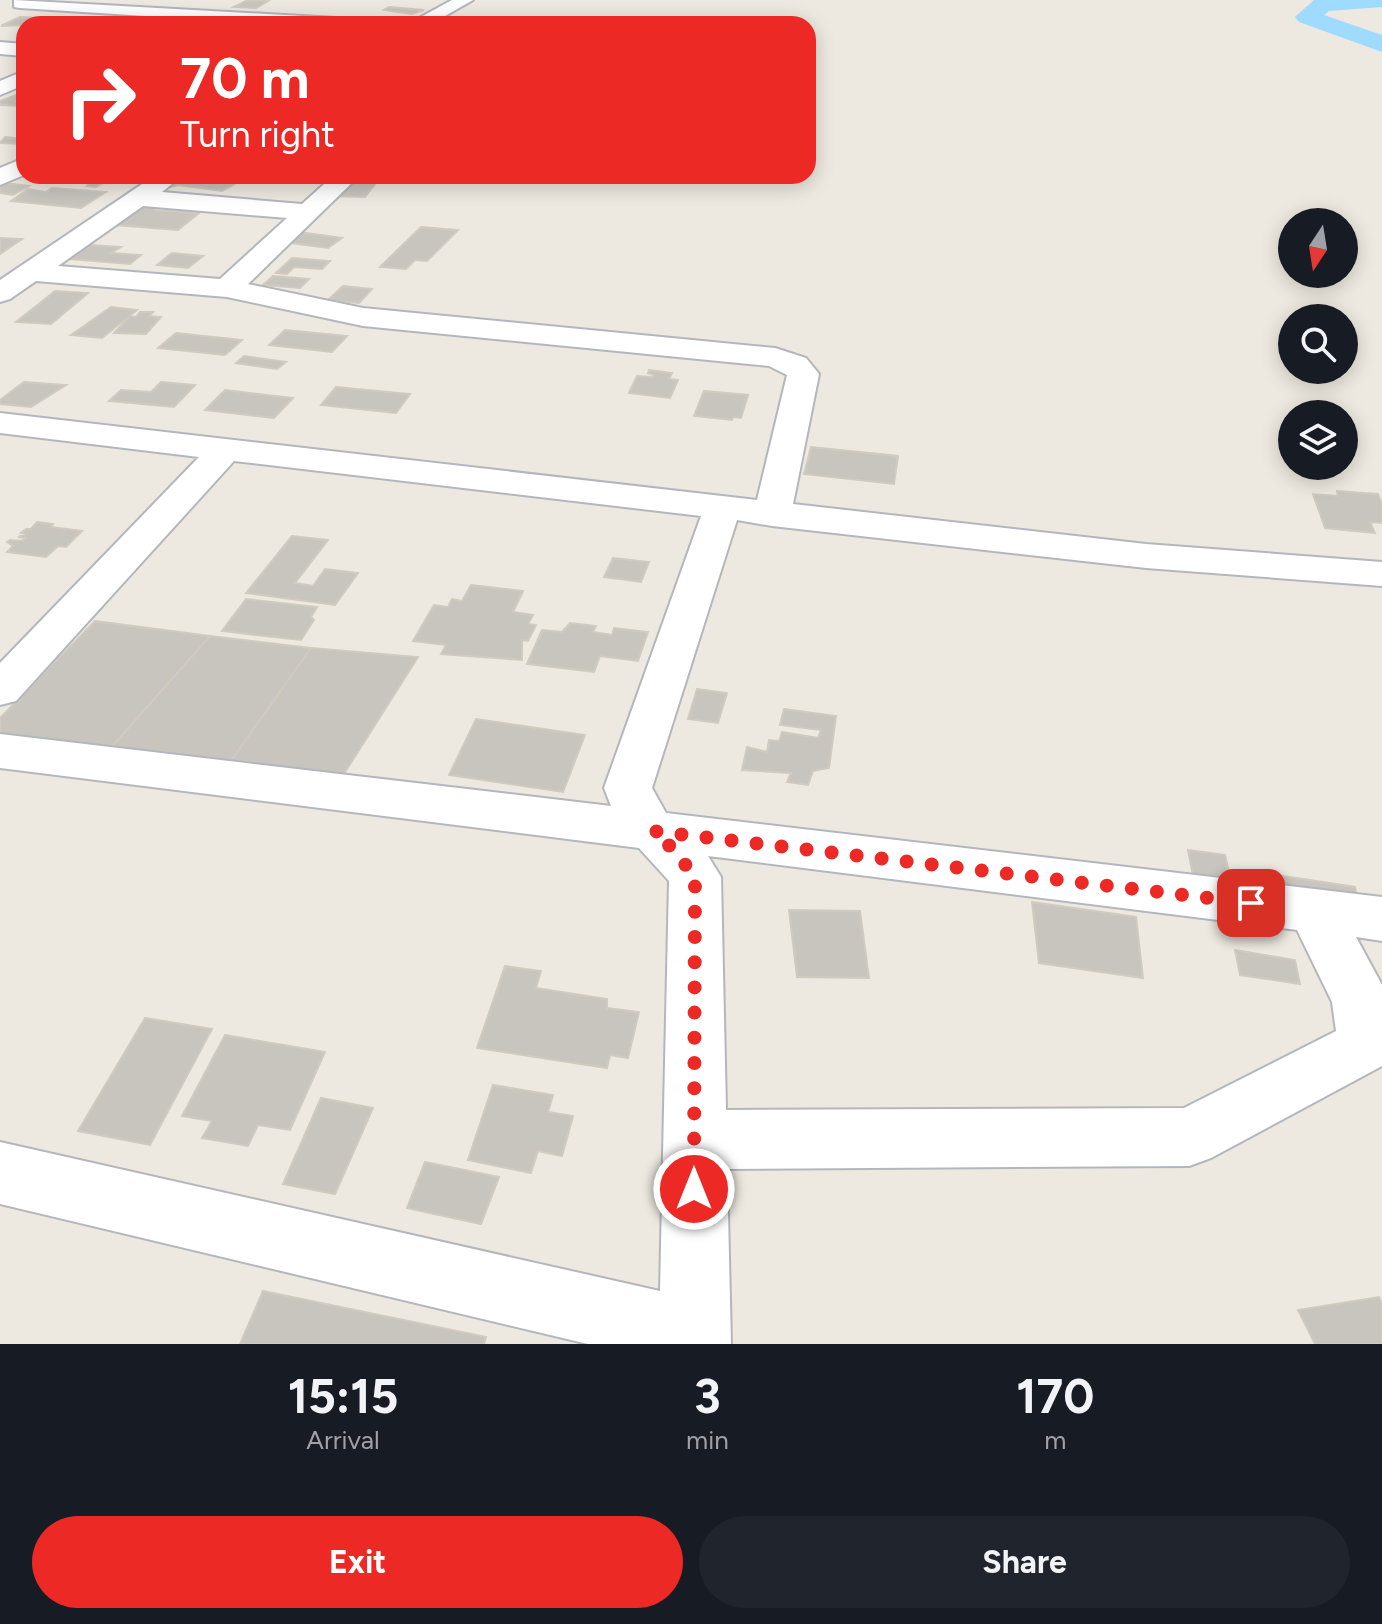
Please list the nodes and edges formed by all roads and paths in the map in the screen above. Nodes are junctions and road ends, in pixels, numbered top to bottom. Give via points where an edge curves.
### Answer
1 (195, 0) edge
2 (465, 0) edge
3 (24, 1) edge
4 (0, 11) edge
5 (172, 12) junction
6 (233, 16) edge
7 (433, 16) edge
8 (159, 184) edge
9 (338, 184) edge
10 (139, 198) junction
11 (306, 212) junction
12 (30, 272) junction
13 (227, 288) junction
14 (0, 293) edge
15 (0, 423) edge
16 (225, 450) junction
17 (747, 512) junction
18 (1382, 574) edge
19 (0, 690) edge
20 (0, 751) edge
21 (653, 831) junction
22 (1314, 911) junction
23 (1382, 919) edge
24 (694, 1140) junction
25 (0, 1173) edge
26 (695, 1339) edge

1 - 5 street
2 - 7 street
3 - 4 street
3 - 5 street
5 - 6 street
8 - 10 street
9 - 11 street
10 - 11 street
10 - 12 street
11 - 13 street
12 - 13 street
12 - 14 street
13 - 17 street via 363,317 775,357 795,365 803,374
15 - 16 street
16 - 17 street
16 - 19 street
17 - 18 street via 1146,556
17 - 21 street via 628,788 641,819
20 - 21 street
21 - 22 street
21 - 24 street via 695,877
22 - 23 street
22 - 24 street via 1361,1001 1367,1044 1189,1137
24 - 26 street
25 - 26 street

